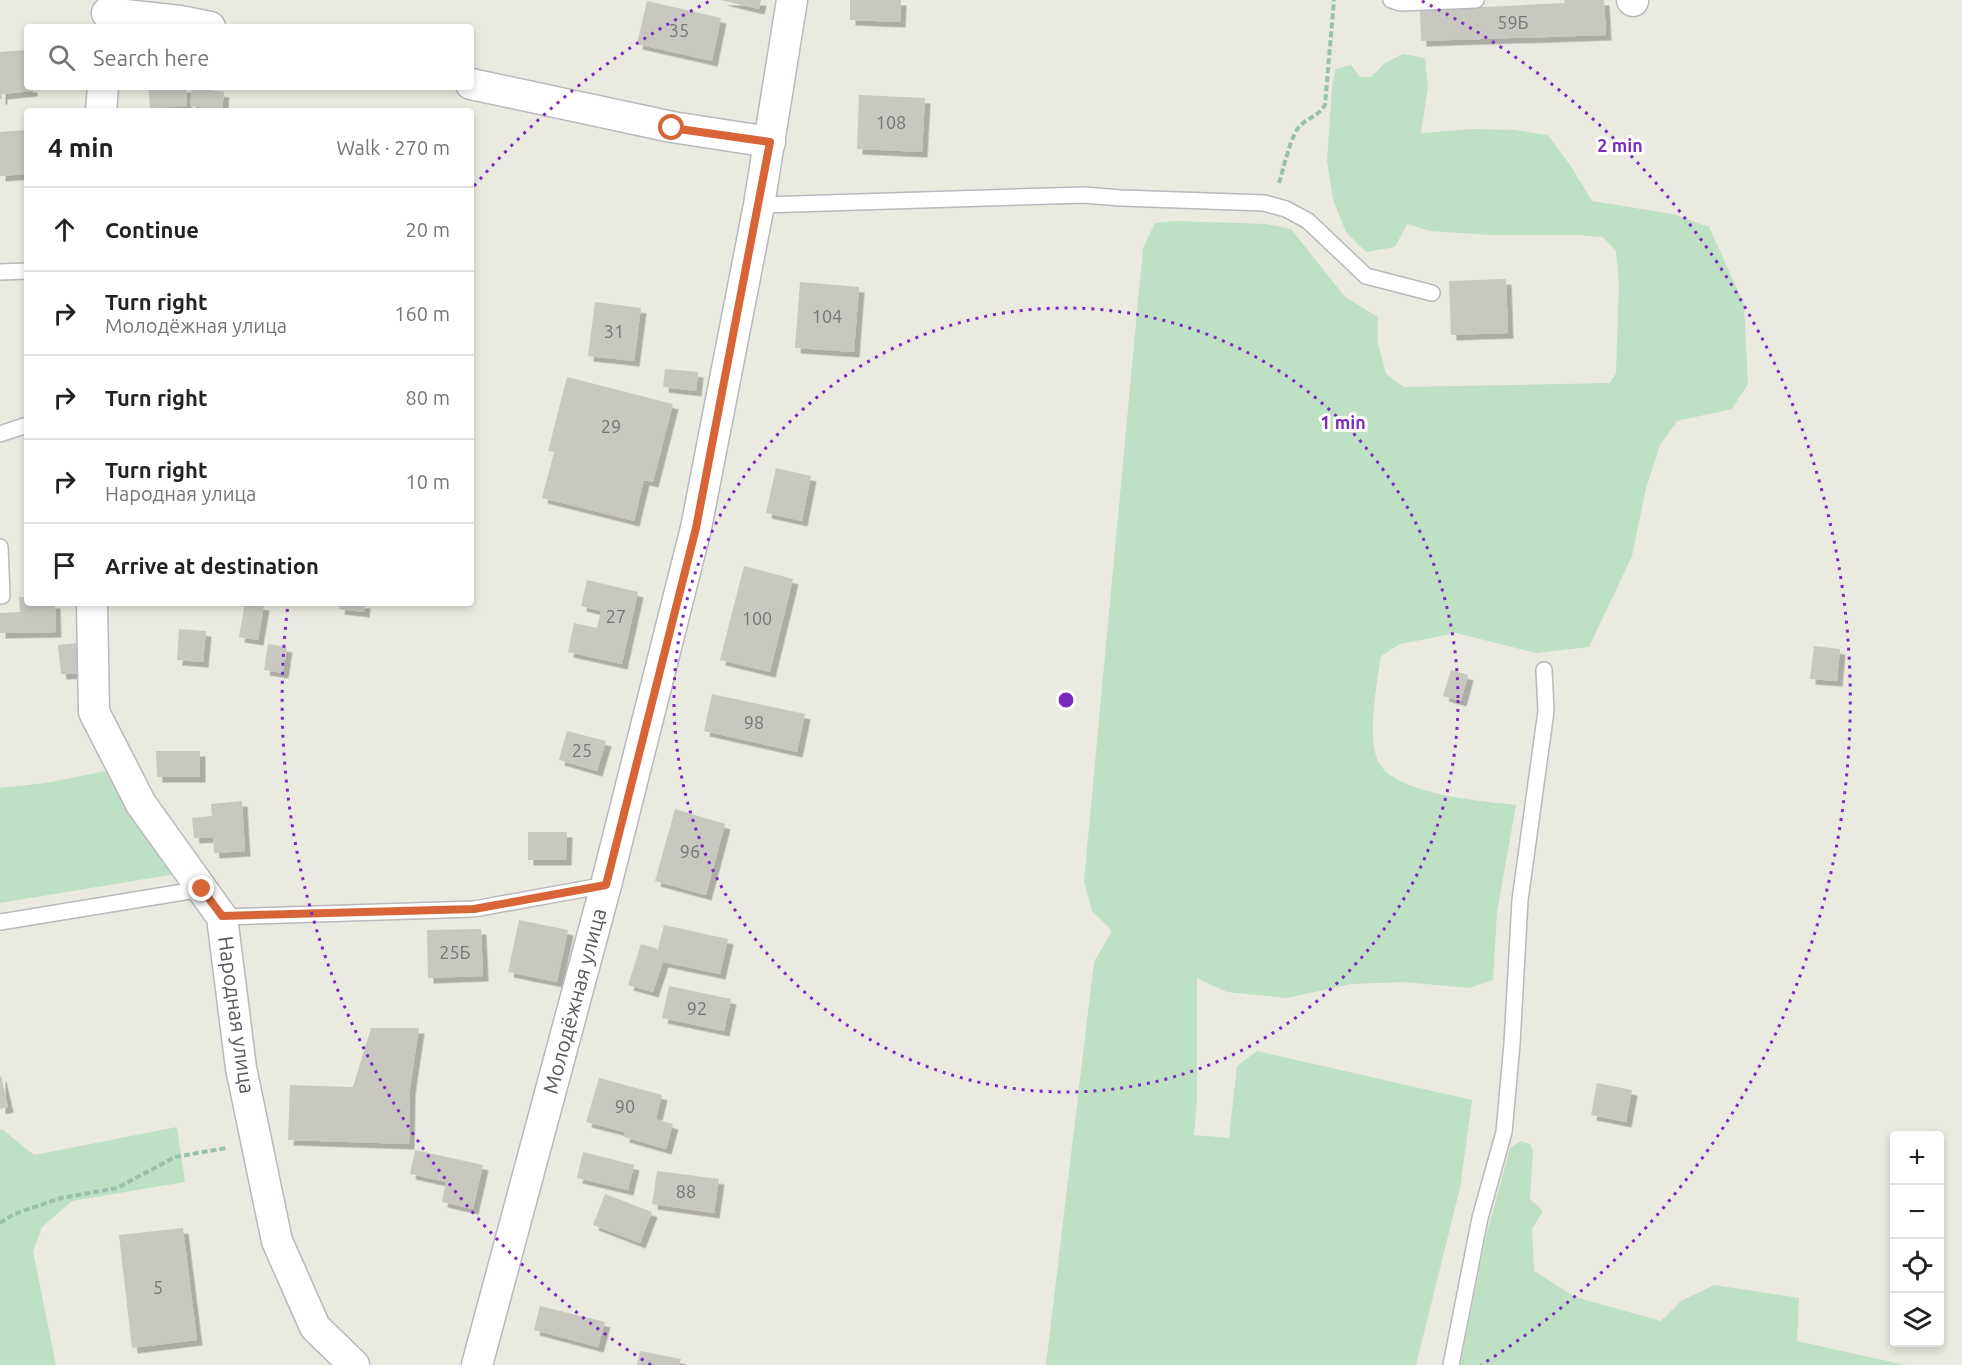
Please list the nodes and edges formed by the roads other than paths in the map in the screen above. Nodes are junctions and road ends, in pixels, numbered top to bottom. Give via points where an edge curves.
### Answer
1 (792, 0) edge
2 (1391, 0) edge
3 (1476, 0) edge
4 (107, 13) edge
5 (195, 24) edge
6 (474, 85) edge
7 (103, 90) edge
8 (101, 108) edge
9 (770, 142) junction
10 (759, 205) junction
11 (24, 271) edge
12 (0, 272) edge
13 (1432, 293) dead end
14 (24, 426) edge
15 (0, 434) edge
16 (0, 547) edge
17 (2, 596) dead end
18 (92, 606) edge
19 (1544, 670) dead end
20 (606, 885) junction
21 (202, 889) junction
22 (222, 916) junction
23 (0, 922) edge
24 (354, 1365) edge
25 (477, 1365) edge
26 (1451, 1365) edge

1 - 9 street, Молодёжная улица
2 - 3 lane
4 - 5 street
6 - 9 street via 672,128
7 - 8 street
9 - 10 street, Молодёжная улица
10 - 13 lane via 1084,195 1264,203 1308,221 1366,276
10 - 20 street, Молодёжная улица via 696,528
11 - 12 lane
14 - 15 lane
16 - 17 lane
18 - 21 street, Народная улица via 94,712 141,804
19 - 26 lane via 1546,711 1520,900 1504,1132 1480,1218
20 - 22 lane via 474,909
20 - 25 street, Молодёжная улица
21 - 22 street, Народная улица
21 - 23 lane
22 - 24 street, Народная улица via 241,1068 277,1241 315,1327

